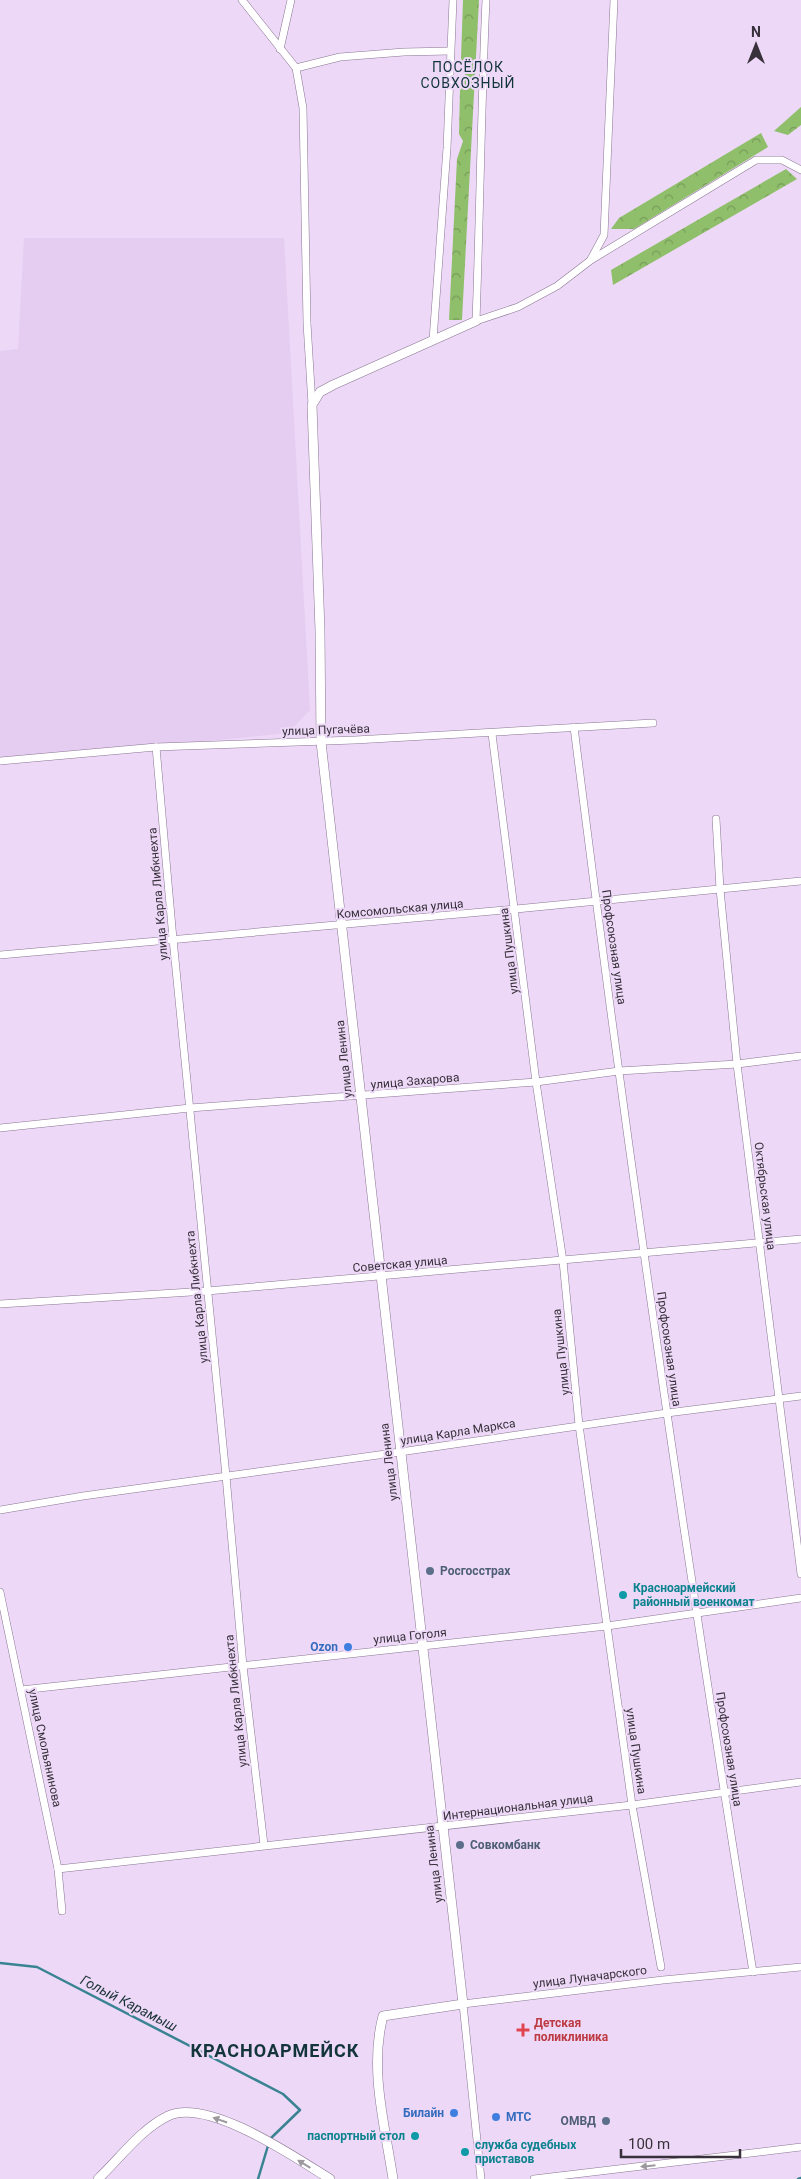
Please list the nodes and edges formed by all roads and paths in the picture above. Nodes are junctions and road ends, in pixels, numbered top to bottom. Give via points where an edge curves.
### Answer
1 (242, 0) edge
2 (290, 0) edge
3 (453, 0) edge
4 (486, 0) edge
5 (614, 0) edge
6 (280, 49) junction
7 (450, 50) junction
8 (296, 68) junction
9 (801, 170) edge
10 (591, 260) junction
11 (476, 321) junction
12 (433, 340) junction
13 (312, 405) junction
14 (653, 723) dead end
15 (574, 727) junction
16 (492, 734) junction
17 (320, 742) junction
18 (156, 747) junction
19 (0, 761) edge
20 (716, 819) dead end
21 (801, 881) edge
22 (720, 889) junction
23 (596, 901) junction
24 (516, 909) junction
25 (342, 925) junction
26 (173, 939) junction
27 (0, 955) edge
28 (801, 1056) edge
29 (737, 1064) junction
30 (619, 1071) junction
31 (536, 1082) junction
32 (361, 1097) junction
33 (190, 1108) junction
34 (0, 1128) edge
35 (801, 1239) edge
36 (760, 1244) junction
37 (643, 1253) junction
38 (563, 1261) junction
39 (380, 1277) junction
40 (207, 1291) junction
41 (0, 1304) edge
42 (801, 1396) edge
43 (778, 1399) junction
44 (667, 1412) junction
45 (579, 1425) junction
46 (400, 1452) junction
47 (226, 1476) junction
48 (0, 1510) edge
49 (801, 1574) edge
50 (0, 1592) edge
51 (801, 1598) edge
52 (696, 1612) junction
53 (607, 1626) junction
54 (423, 1646) junction
55 (243, 1666) junction
56 (21, 1690) junction
57 (801, 1782) edge
58 (724, 1793) junction
59 (632, 1805) junction
60 (442, 1827) junction
61 (264, 1845) junction
62 (58, 1869) junction
63 (62, 1911) dead end
64 (661, 1967) dead end
65 (801, 1967) edge
66 (753, 1972) junction
67 (463, 2004) junction
68 (801, 2147) edge
69 (99, 2179) edge
70 (330, 2179) edge
71 (393, 2179) edge
72 (481, 2179) edge
73 (534, 2179) edge

1 - 6 street
2 - 6 street
3 - 7 street
4 - 11 street
5 - 10 street via 604,235
6 - 8 street
7 - 8 street via 340,57
7 - 12 street via 447,148
8 - 13 street via 303,108
9 - 10 street via 782,160 756,160
10 - 11 street via 557,286 518,307
11 - 12 street
12 - 13 street via 333,385 320,392
13 - 17 street, улица Ленина via 320,631
14 - 15 street, улица Пугачёва
15 - 16 street, улица Пугачёва
15 - 23 street, Профсоюзная улица
16 - 17 street, улица Пугачёва
16 - 24 street, улица Пушкина
17 - 18 street, улица Пугачёва
17 - 25 street, улица Ленина
18 - 19 street, улица Пугачёва
18 - 26 street, улица Карла Либкнехта
20 - 22 street, Октябрьская улица
21 - 22 street, Комсомольская улица
22 - 23 street, Комсомольская улица
22 - 29 street, Октябрьская улица
23 - 24 street, Комсомольская улица
23 - 30 street, Профсоюзная улица
24 - 25 street, Комсомольская улица
24 - 31 street, улица Пушкина
25 - 26 street, Комсомольская улица
25 - 32 street, улица Ленина
26 - 27 street, Комсомольская улица
26 - 33 street, улица Карла Либкнехта
28 - 29 street, улица Захарова
29 - 30 street, улица Захарова
29 - 36 street, Октябрьская улица
30 - 31 street, улица Захарова
30 - 37 street, Профсоюзная улица
31 - 32 street, улица Захарова
31 - 38 street, улица Пушкина
32 - 33 street, улица Захарова
32 - 39 street, улица Ленина
33 - 34 street, улица Захарова
33 - 40 street, улица Карла Либкнехта
35 - 36 street, Советская улица
36 - 37 street, Советская улица
36 - 43 street, Октябрьская улица
37 - 38 street, Советская улица
37 - 44 street, Профсоюзная улица
38 - 39 street, Советская улица
38 - 45 street, улица Пушкина
39 - 40 street, Советская улица
39 - 46 street, улица Ленина
40 - 41 street, Советская улица
40 - 47 street, улица Карла Либкнехта
42 - 43 street, улица Карла Маркса
43 - 44 street, улица Карла Маркса
43 - 49 street, Октябрьская улица
44 - 45 street, улица Карла Маркса
44 - 52 street, Профсоюзная улица
45 - 46 street, улица Карла Маркса
45 - 53 street, улица Пушкина
46 - 47 street, улица Карла Маркса
46 - 54 street, улица Ленина
47 - 48 street, улица Карла Маркса
47 - 55 street, улица Карла Либкнехта
50 - 56 street, улица Смольянинова
51 - 52 street, улица Гоголя
52 - 53 street, улица Гоголя
52 - 58 street, Профсоюзная улица
53 - 54 street, улица Гоголя
53 - 59 street, улица Пушкина
54 - 55 street, улица Гоголя
54 - 60 street, улица Ленина
55 - 56 street, улица Гоголя
55 - 61 street, улица Карла Либкнехта
56 - 62 street, улица Смольянинова
57 - 58 street, Интернациональная улица
58 - 59 street, Интернациональная улица
58 - 66 street, Профсоюзная улица
59 - 60 street, Интернациональная улица
59 - 64 street, улица Пушкина
60 - 61 street, Интернациональная улица
60 - 67 street, улица Ленина
61 - 62 street, Интернациональная улица
62 - 63 street, улица Смольянинова
65 - 66 street, улица Луначарского
66 - 67 street, улица Луначарского
67 - 71 street, улица Луначарского via 383,2016 378,2036 377,2069
67 - 72 street, улица Ленина
68 -> 73 street
70 -> 69 street via 242,2127 196,2111 169,2115 145,2132

